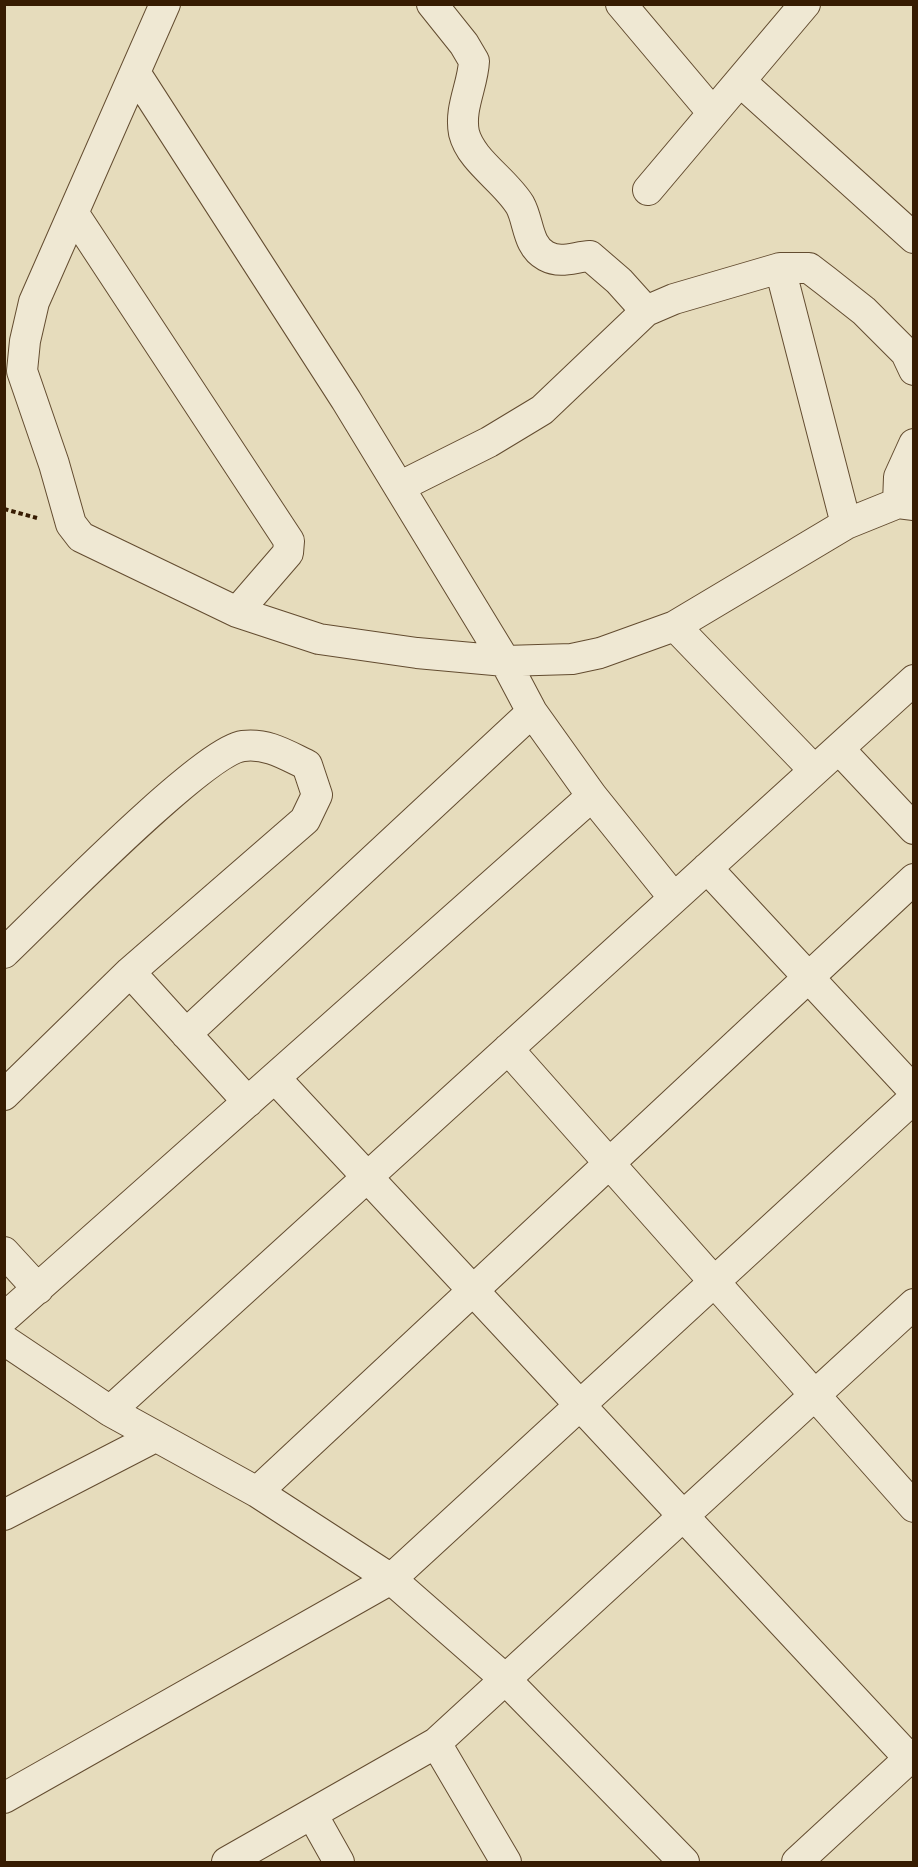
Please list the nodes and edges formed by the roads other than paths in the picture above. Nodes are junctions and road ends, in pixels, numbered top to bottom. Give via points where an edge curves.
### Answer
1 (165, 4) edge
2 (432, 4) edge
3 (621, 4) edge
4 (797, 8) edge
5 (136, 74) junction
6 (741, 82) junction
7 (712, 112) junction
8 (648, 190) dead end
9 (74, 214) junction
10 (914, 238) edge
11 (780, 268) junction
12 (646, 311) junction
13 (914, 370) edge
14 (914, 444) edge
15 (399, 488) junction
16 (906, 504) edge
17 (846, 524) junction
18 (237, 612) junction
19 (675, 626) junction
20 (504, 661) junction
21 (914, 680) edge
22 (531, 712) junction
23 (839, 748) junction
24 (814, 770) junction
25 (592, 796) junction
26 (914, 829) edge
27 (707, 868) junction
28 (913, 881) edge
29 (674, 898) junction
30 (4, 953) edge
31 (130, 972) junction
32 (808, 977) junction
33 (186, 1034) junction
34 (508, 1049) junction
35 (275, 1078) junction
36 (914, 1091) edge
37 (4, 1095) edge
38 (914, 1098) edge
39 (248, 1102) junction
40 (609, 1164) junction
41 (367, 1177) junction
42 (4, 1252) edge
43 (714, 1282) junction
44 (38, 1288) junction
45 (473, 1290) junction
46 (914, 1304) edge
47 (4, 1318) edge
48 (4, 1340) edge
49 (814, 1395) junction
50 (580, 1405) junction
51 (110, 1411) junction
52 (155, 1437) junction
53 (257, 1492) junction
54 (914, 1507) edge
55 (4, 1515) edge
56 (683, 1515) junction
57 (392, 1579) junction
58 (504, 1678) junction
59 (436, 1743) junction
60 (911, 1756) edge
61 (4, 1798) edge
62 (312, 1814) junction
63 (227, 1863) edge
64 (339, 1863) edge
65 (506, 1863) edge
66 (684, 1863) edge
67 (797, 1863) edge

1 - 5 street
2 - 12 street via 474,61 463,125 468,145 519,204 531,241 544,255 563,262 590,256
3 - 7 street
4 - 6 street
5 - 9 street
5 - 15 street
6 - 7 street
6 - 10 street
7 - 8 street
9 - 18 street via 289,542 288,553
9 - 18 street via 34,302 22,371 70,524 81,537 105,551
11 - 12 street
11 - 13 street via 808,268 826,281 864,311 900,348
11 - 17 street
12 - 15 street via 542,410
14 - 16 street via 899,477
15 - 20 street
16 - 17 street
17 - 19 street
18 - 20 street via 330,641
19 - 20 street via 572,659
19 - 24 street
20 - 22 street
21 - 23 street
22 - 25 street
22 - 33 street
23 - 24 street
23 - 26 street
24 - 27 street
25 - 29 street
25 - 35 street
27 - 29 street
27 - 32 street
28 - 32 street
29 - 34 street
30 - 31 street via 178,788 219,755 241,746 266,746 307,765 317,795 305,820
31 - 33 street
31 - 37 street
32 - 36 street
32 - 40 street
33 - 39 street
34 - 40 street
34 - 41 street
35 - 39 street
35 - 41 street
38 - 43 street
39 - 44 street
40 - 43 street
40 - 45 street
41 - 45 street
41 - 51 street
42 - 44 street
43 - 49 street
43 - 50 street
44 - 47 street
45 - 50 street
45 - 53 street
46 - 49 street
48 - 51 street
49 - 54 street
49 - 56 street
50 - 56 street
50 - 57 street
51 - 52 street
52 - 53 street
52 - 55 street
53 - 57 street
56 - 58 street
56 - 60 street
57 - 58 street
57 - 61 street
58 - 59 street
58 - 66 street
59 - 62 street
59 - 65 street
60 - 67 street
62 - 63 street
62 - 64 street

